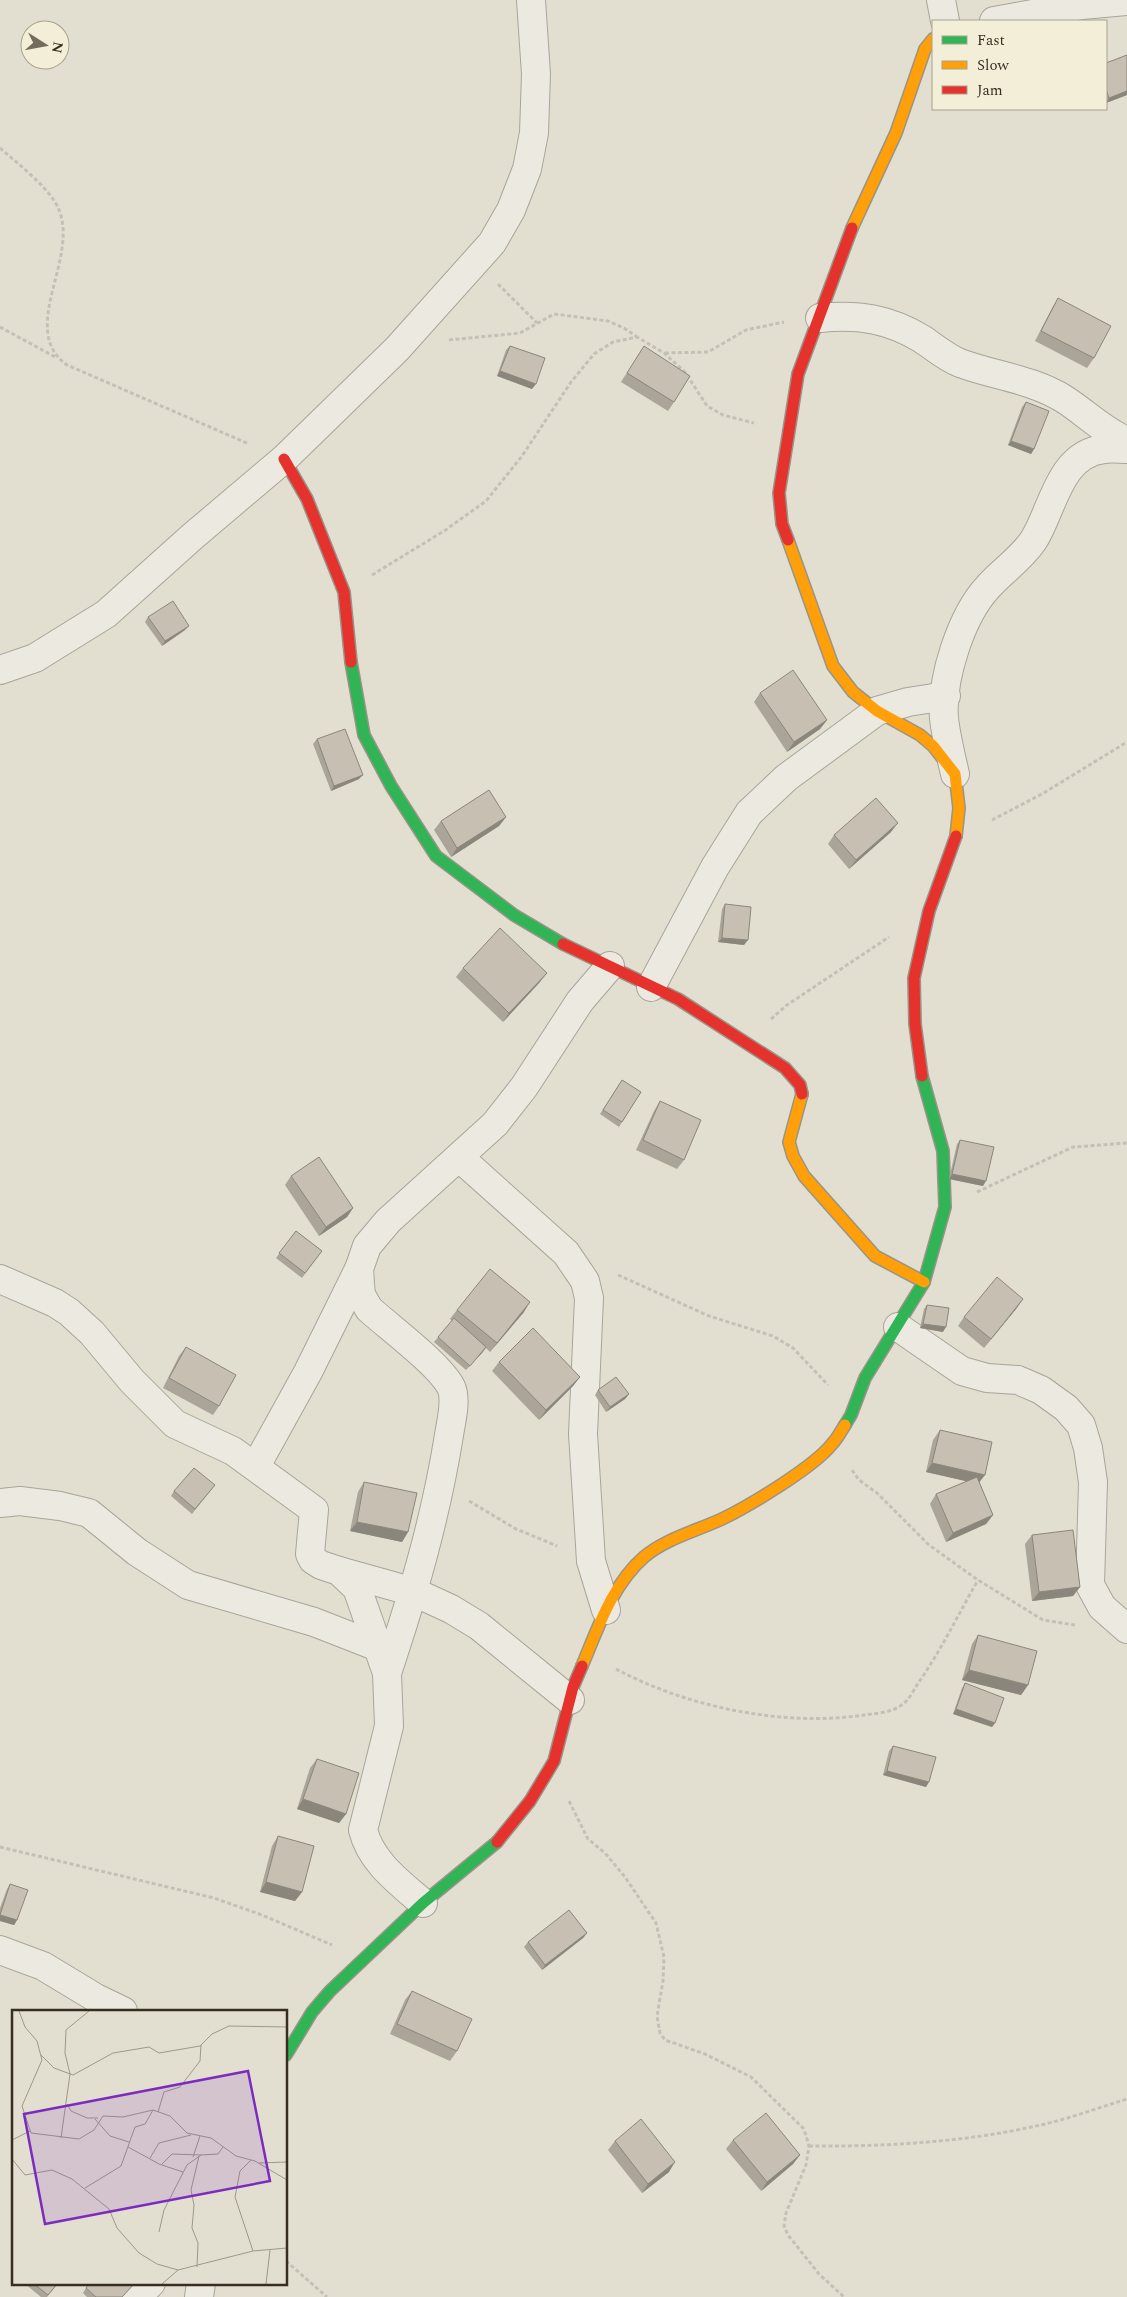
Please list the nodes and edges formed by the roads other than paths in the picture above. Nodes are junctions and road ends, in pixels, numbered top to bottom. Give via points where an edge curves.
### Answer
1 (531, 0) edge
2 (941, 0) edge
3 (1127, 1) edge
4 (945, 20) edge
5 (1000, 20) edge
6 (932, 40) edge
7 (820, 318) junction
8 (1127, 441) edge
9 (1127, 449) edge
10 (284, 460) junction
11 (0, 670) edge
12 (946, 696) junction
13 (877, 711) junction
14 (955, 774) junction
15 (610, 966) junction
16 (651, 987) junction
17 (460, 1158) junction
18 (360, 1269) junction
19 (0, 1279) edge
20 (924, 1282) junction
21 (898, 1326) junction
22 (256, 1466) junction
23 (0, 1503) edge
24 (339, 1571) junction
25 (414, 1592) junction
26 (606, 1610) junction
27 (1127, 1630) edge
28 (378, 1647) junction
29 (387, 1673) junction
30 (570, 1700) junction
31 (423, 1903) junction
32 (0, 1950) edge
33 (121, 2010) edge
34 (288, 2052) edge
35 (150, 2284) edge
36 (201, 2284) edge
37 (137, 2297) edge
38 (200, 2297) edge

1 - 10 street via 536,74 534,133 527,169 511,210 478,260 397,349
2 - 4 street
3 - 5 street via 1082,5
6 - 7 street via 925,49 896,133 845,243
7 - 8 street via 852,316 888,321 958,362 1032,384 1064,399 1103,429
7 - 13 street via 798,374 787,430 780,493 782,524 833,666 854,692
9 - 12 street via 1103,449 1087,455 1071,468 1055,490 1033,542 986,588 969,612 949,664
10 - 11 street via 106,614 35,658
10 - 15 street via 307,499 344,592 351,664 364,735 391,786 436,856 514,915 567,946
12 - 13 street
12 - 14 street via 944,717
13 - 14 street via 920,735
13 - 16 street via 786,778 749,813 715,866
14 - 20 street via 958,831 929,911 914,978 915,1024 923,1086 942,1151 945,1207
15 - 16 street
15 - 17 street via 580,1001 509,1107
16 - 20 street via 678,1000 785,1068 800,1085 802,1093 789,1142 804,1176 875,1256
17 - 18 street via 388,1221 367,1246
17 - 26 street via 566,1253 584,1281 589,1298 583,1434 591,1561
18 - 22 street
18 - 25 street via 361,1295 368,1309 442,1374 452,1389 441,1484
19 - 22 street via 69,1312 175,1424
20 - 21 street
21 - 26 street via 865,1378 851,1415 832,1445 801,1470 724,1518 662,1545 644,1557 625,1577
21 - 27 street via 962,1371 987,1378 1018,1380 1041,1390 1066,1408 1081,1425 1093,1482 1090,1585 1102,1607
22 - 24 street via 314,1510 310,1554 321,1566
23 - 28 street via 20,1501 89,1513 137,1552 188,1585 314,1622
24 - 25 street
24 - 28 street via 356,1588
25 - 29 street
25 - 30 street via 479,1626
26 - 30 street
28 - 29 street
29 - 31 street via 389,1726 363,1830 372,1854 390,1875
30 - 31 street via 554,1761 530,1801 492,1848
31 - 34 street via 330,1991 312,2012
32 - 33 street via 43,1966
35 - 37 street
36 - 38 street

